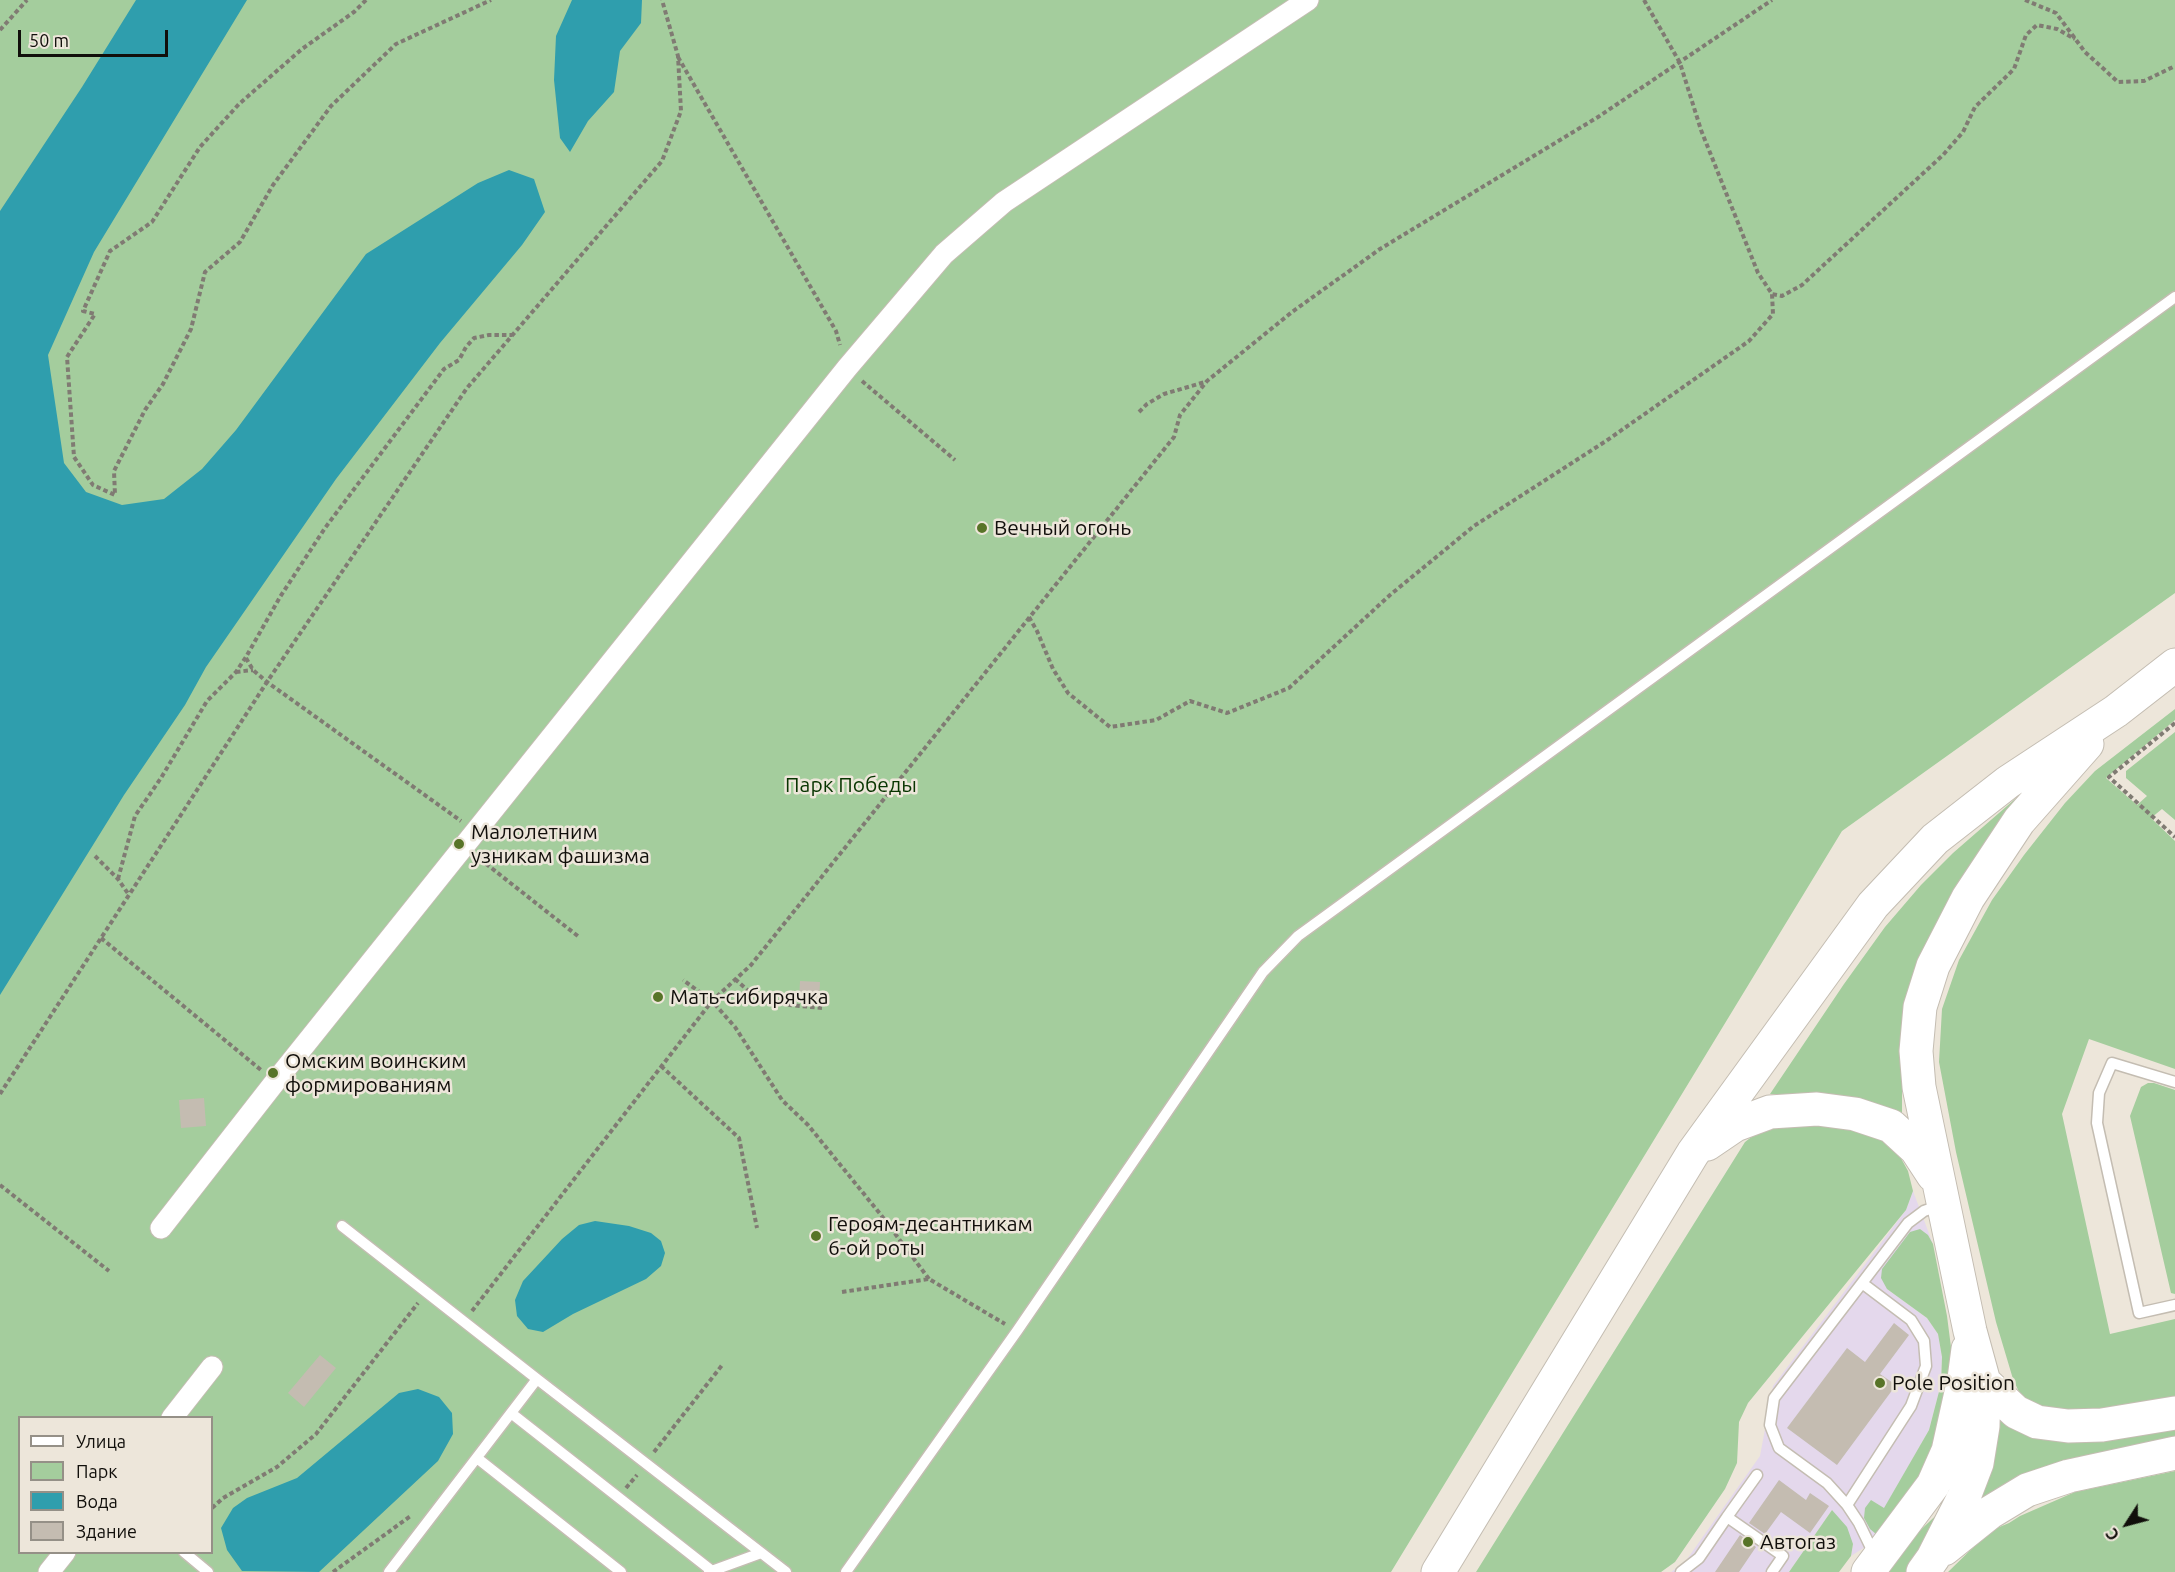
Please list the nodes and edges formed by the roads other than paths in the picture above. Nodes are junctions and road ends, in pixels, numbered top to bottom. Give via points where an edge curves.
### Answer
1 (1308, 0) edge
2 (2175, 297) edge
3 (2175, 665) edge
4 (2116, 711) junction
5 (2175, 1082) edge
6 (1693, 1154) junction
7 (1942, 1195) junction
8 (342, 1226) dead end
9 (161, 1228) dead end
10 (1862, 1283) junction
11 (2175, 1305) edge
12 (1970, 1331) junction
13 (212, 1367) dead end
14 (537, 1379) junction
15 (1984, 1382) junction
16 (511, 1413) junction
17 (2175, 1413) edge
18 (174, 1416) edge
19 (2175, 1453) edge
20 (477, 1458) junction
21 (1757, 1475) dead end
22 (1847, 1505) junction
23 (1727, 1517) junction
24 (761, 1553) junction
25 (63, 1554) edge
26 (186, 1554) edge
27 (1928, 1565) edge
28 (1872, 1566) edge
29 (710, 1571) edge
30 (49, 1572) edge
31 (208, 1572) edge
32 (388, 1572) edge
33 (621, 1572) edge
34 (786, 1572) edge
35 (846, 1572) edge
36 (1438, 1572) edge
37 (1681, 1572) edge
38 (1772, 1572) edge

1 - 9 street via 1004,202 944,254 847,368
2 - 35 lane via 1298,936 1263,972
3 - 4 main road
4 - 6 main road via 2008,782 1935,839 1873,905
4 - 7 main road via 2019,821 1968,898 1933,966 1920,1007 1916,1051 1919,1087
5 - 11 lane via 2112,1063 2098,1093 2097,1123 2139,1313
6 - 7 main road via 1735,1125 1770,1112 1817,1108 1855,1114 1891,1126 1917,1149
6 - 36 main road
7 - 10 lane via 1908,1223
7 - 12 main road
8 - 14 lane
10 - 22 lane via 1911,1320 1924,1341 1926,1366 1911,1406
10 - 22 lane via 1774,1398 1770,1425 1779,1448 1827,1483
12 - 15 main road
12 - 28 main road via 1948,1451 1933,1485
13 - 18 street
14 - 16 lane
14 - 24 lane
15 - 17 main road via 2016,1412 2037,1422 2102,1425
15 - 27 main road via 1977,1463 1964,1497
16 - 20 lane
16 - 29 lane
19 - 27 main road via 2069,1476 2027,1490 1989,1513
20 - 32 lane
20 - 33 lane
21 - 23 lane
22 - 28 lane via 1859,1523
23 - 37 lane via 1699,1558
23 - 38 lane via 1783,1556
24 - 29 lane
24 - 34 lane
25 - 30 street
26 - 31 lane

